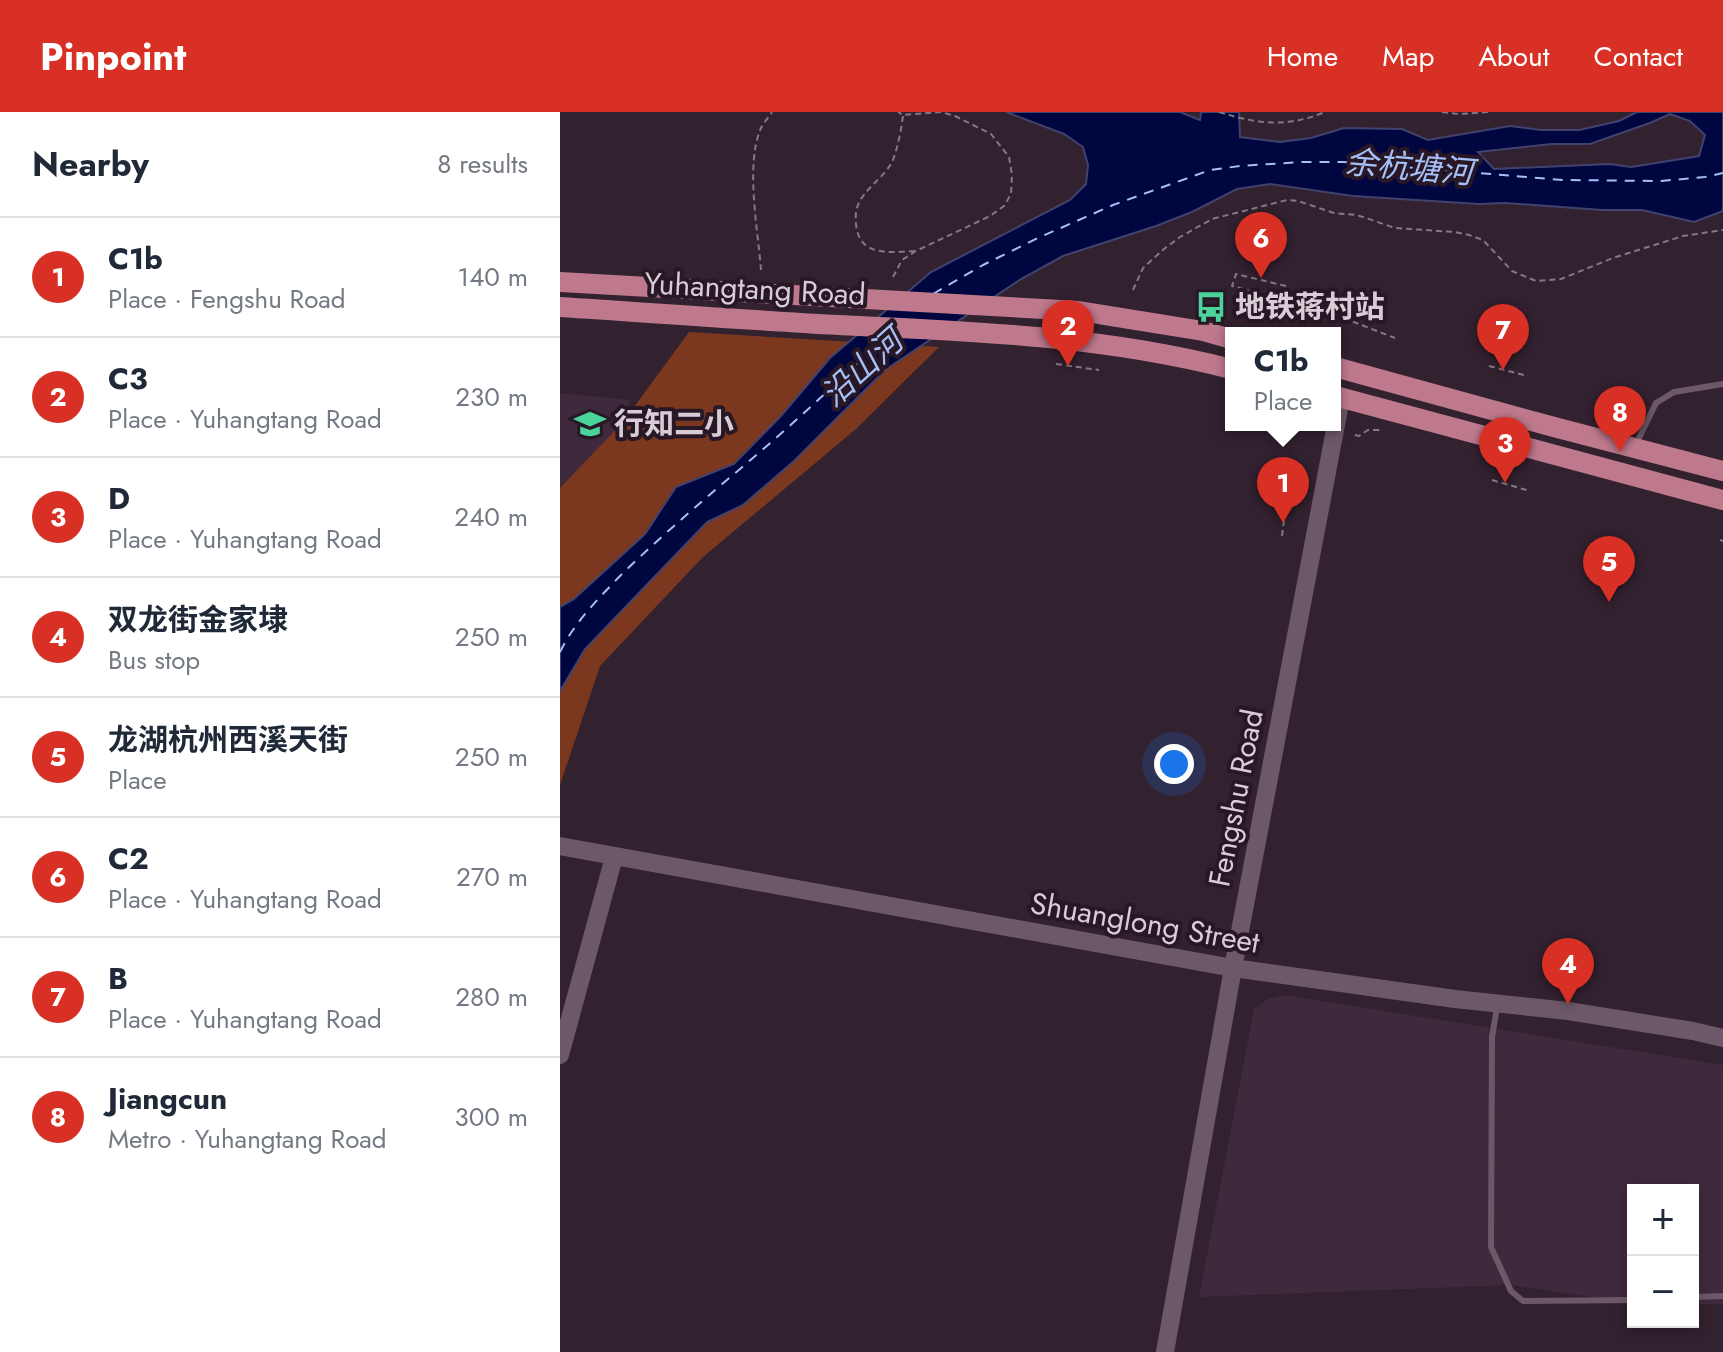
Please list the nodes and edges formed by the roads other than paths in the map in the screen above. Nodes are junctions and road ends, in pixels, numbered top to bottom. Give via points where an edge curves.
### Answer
1 (560, 282) edge
2 (560, 307) edge
3 (1225, 337) edge
4 (1225, 367) edge
5 (1341, 369) edge
6 (1723, 384) edge
7 (1341, 398) edge
8 (1332, 431) edge
9 (1634, 448) junction
10 (1723, 471) edge
11 (1723, 500) edge
12 (560, 846) edge
13 (614, 857) junction
14 (1233, 968) junction
15 (1498, 1004) junction
16 (1723, 1038) edge
17 (560, 1055) edge
18 (1723, 1296) edge
19 (1699, 1297) edge
20 (1627, 1300) edge
21 (1165, 1352) edge

1 - 3 main road, Yuhangtang Road via 1079,311
2 - 4 main road, Yuhangtang Road via 981,332 1084,342
5 - 9 main road
6 - 9 lane via 1674,392 1656,403
7 - 11 main road
8 - 14 street, Fengshu Road
9 - 10 main road
12 - 13 street, Shuanglong Street
13 - 14 street, Shuanglong Street
13 - 17 street
14 - 15 street, Shuanglong Street
14 - 21 street, Fengshu Road
15 - 16 street, Shuanglong Street
15 - 20 lane via 1492,1037 1491,1247 1500,1269 1523,1301
18 - 19 lane

